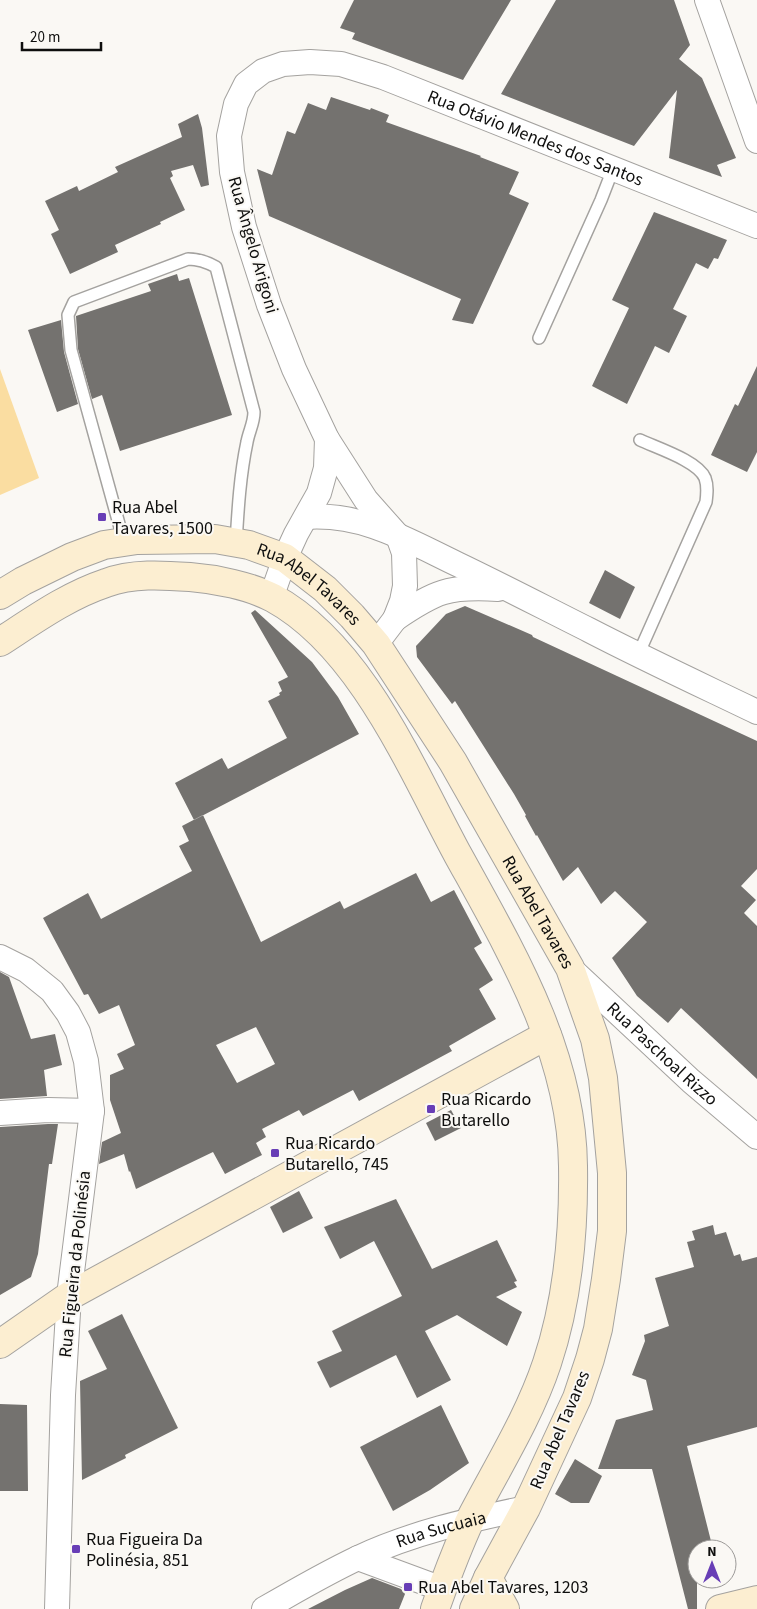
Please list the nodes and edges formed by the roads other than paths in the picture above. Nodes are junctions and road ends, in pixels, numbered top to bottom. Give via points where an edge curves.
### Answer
1 (707, 0) edge
2 (310, 62) joint
3 (757, 142) edge
4 (613, 169) junction
5 (757, 226) edge
6 (539, 338) dead end
7 (327, 439) junction
8 (640, 440) dead end
9 (306, 517) junction
10 (398, 536) junction
11 (124, 542) junction
12 (236, 543) junction
13 (285, 558) junction
14 (510, 590) junction
15 (0, 595) edge
16 (272, 598) junction
17 (395, 619) junction
18 (0, 642) edge
19 (376, 644) junction
20 (638, 656) junction
21 (757, 712) edge
22 (0, 957) edge
23 (570, 968) junction
24 (547, 1035) junction
25 (92, 1111) junction
26 (0, 1113) edge
27 (757, 1137) edge
28 (69, 1296) junction
29 (0, 1344) edge
30 (526, 1508) junction
31 (471, 1520) junction
32 (358, 1558) junction
33 (488, 1578) junction
34 (439, 1599) edge
35 (757, 1600) edge
36 (57, 1609) edge
37 (264, 1609) edge
38 (474, 1609) edge
39 (505, 1609) edge
40 (720, 1609) edge

1 - 3 street
2 - 4 street, Rua Otávio Mendes dos Santos via 341,64 383,77
2 - 7 street, Rua Ângelo Arigoni via 283,64 263,71 246,84 236,104 229,136 232,172 244,227 269,305
4 - 5 street, Rua Otávio Mendes dos Santos
4 - 6 lane
7 - 9 street, Rua Ângelo Arigoni via 322,484
7 - 10 street, Rua Ângelo Arigoni via 366,500
8 - 20 lane via 699,469 708,490 706,502
9 - 10 street via 355,520
9 - 13 street, Rua Ângelo Arigoni
10 - 14 street
10 - 17 street, Rua Ângelo Arigoni via 404,553 405,586
11 - 12 street, Rua Abel Tavares via 215,539
11 - 12 lane via 71,350 68,315 74,302 188,259 197,259 216,267 254,412 238,502
11 - 15 street, Rua Abel Tavares via 104,545 72,557
12 - 13 street, Rua Abel Tavares
13 - 16 street, Rua Ângelo Arigoni
13 - 19 street, Rua Abel Tavares via 324,589
14 - 17 street via 448,589
14 - 20 street
16 - 18 street, Rua Abel Tavares via 202,578 142,576 110,581 78,594
16 - 24 street, Rua Abel Tavares via 310,623 342,658 383,715 504,937
17 - 19 street, Rua Ângelo Arigoni
19 - 23 street, Rua Abel Tavares via 453,762
20 - 21 street
22 - 25 street, Rua Figueira da Polinésia via 26,970 52,991 68,1013 78,1032 86,1061
23 - 27 street, Rua Paschoal Rizzo via 691,1081
23 - 30 street, Rua Abel Tavares via 595,1039 603,1078 612,1173 612,1231 605,1288 590,1359 570,1414
24 - 28 street
24 - 31 street, Rua Abel Tavares via 564,1084 571,1127 572,1212 566,1284 558,1325 534,1397
25 - 26 street
25 - 28 street, Rua Figueira da Polinésia
28 - 29 street
28 - 36 street, Rua Figueira da Polinésia
30 - 31 street, Rua Sucuaia
30 - 33 street, Rua Abel Tavares
31 - 32 street, Rua Sucuaia via 397,1542
31 - 34 street, Rua Abel Tavares
32 - 34 street, Rua Sucuaia
32 - 37 street, Rua Sucuaia
33 - 38 street, Rua Abel Tavares
33 - 39 street
35 - 40 street

